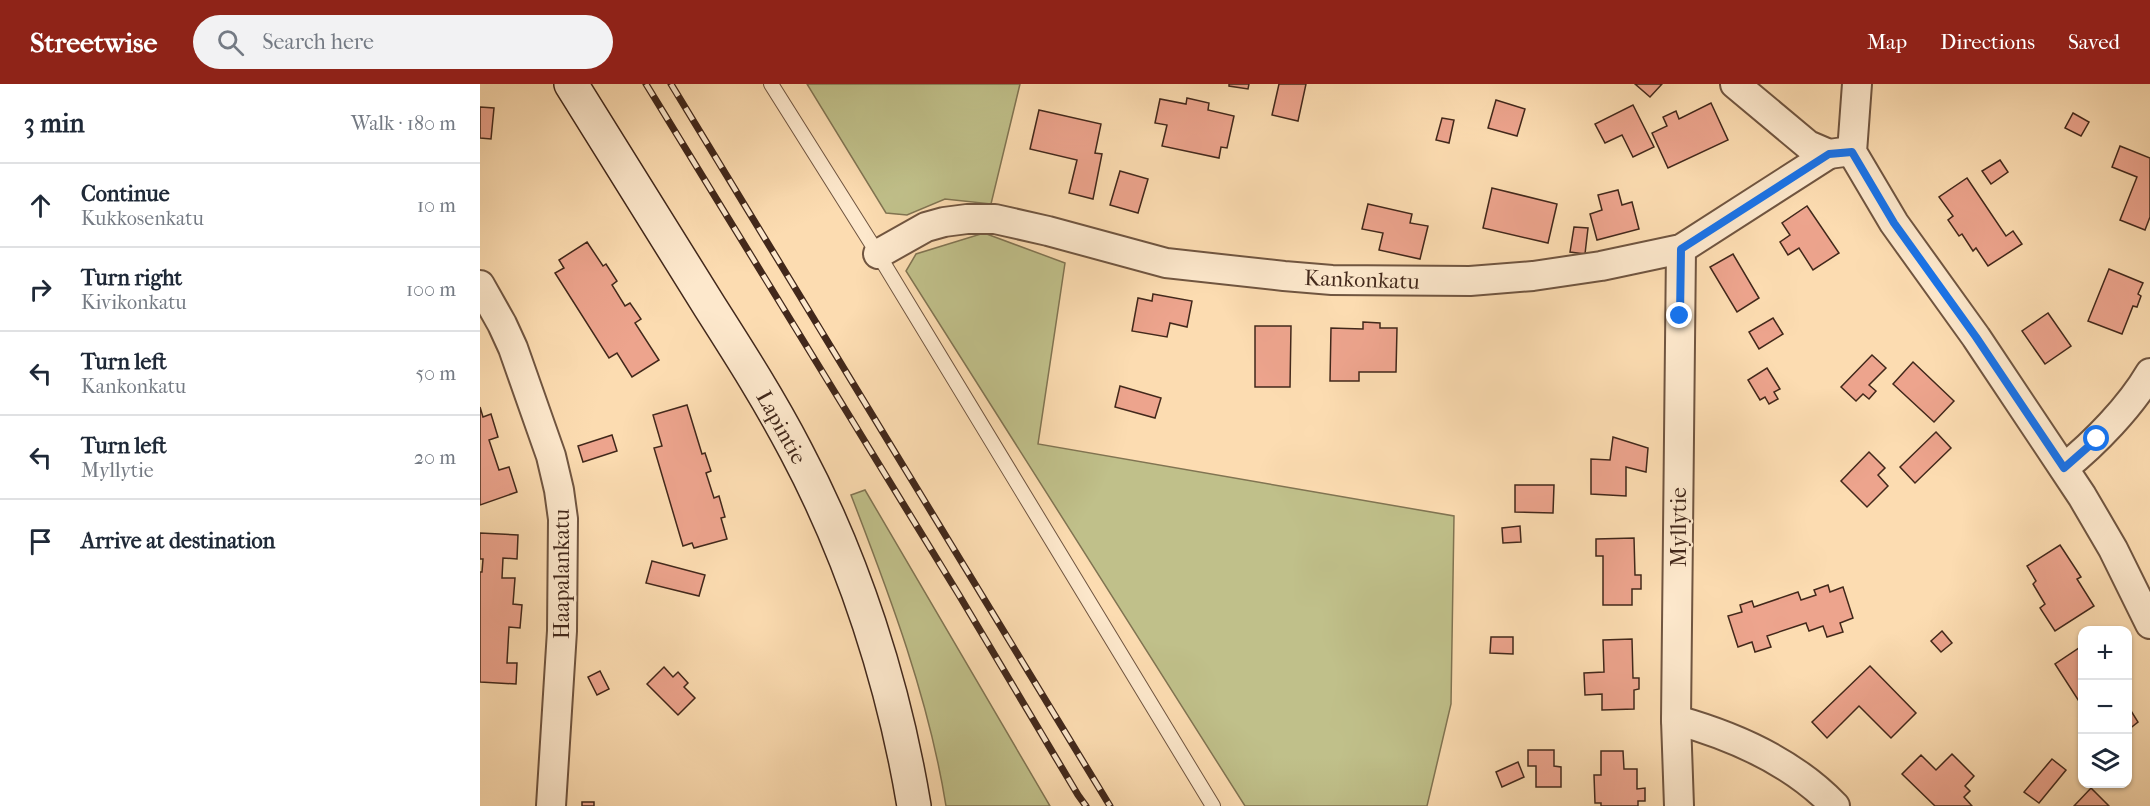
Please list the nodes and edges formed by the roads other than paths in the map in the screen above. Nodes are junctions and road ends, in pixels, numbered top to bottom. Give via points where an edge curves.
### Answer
1 (571, 84) edge
2 (771, 84) edge
3 (1735, 84) edge
4 (1857, 84) edge
5 (1840, 153) junction
6 (1681, 249) junction
7 (878, 254) junction
8 (480, 285) edge
9 (2150, 373) edge
10 (2064, 468) junction
11 (2150, 624) edge
12 (1676, 720) junction
13 (551, 806) edge
14 (914, 806) edge
15 (1213, 806) edge
16 (1679, 806) edge
17 (1835, 806) edge

1 - 14 main road, Lapintie via 760,386 797,452 865,610 897,714
2 - 7 lane
3 - 5 street via 1808,145
4 - 5 street
5 - 6 street, Kankonkatu
5 - 10 street via 1976,337
6 - 7 street, Kankonkatu via 1533,276 1470,281 1332,280 1166,263 1037,228 995,219 967,219 926,227
6 - 12 street, Myllytie
7 - 15 lane
8 - 13 street, Haapalankatu via 514,351 551,456 563,519 562,631
9 - 10 street via 2113,422
10 - 11 street via 2113,549
12 - 16 street, Myllytie
12 - 17 street via 1778,760 1809,781

